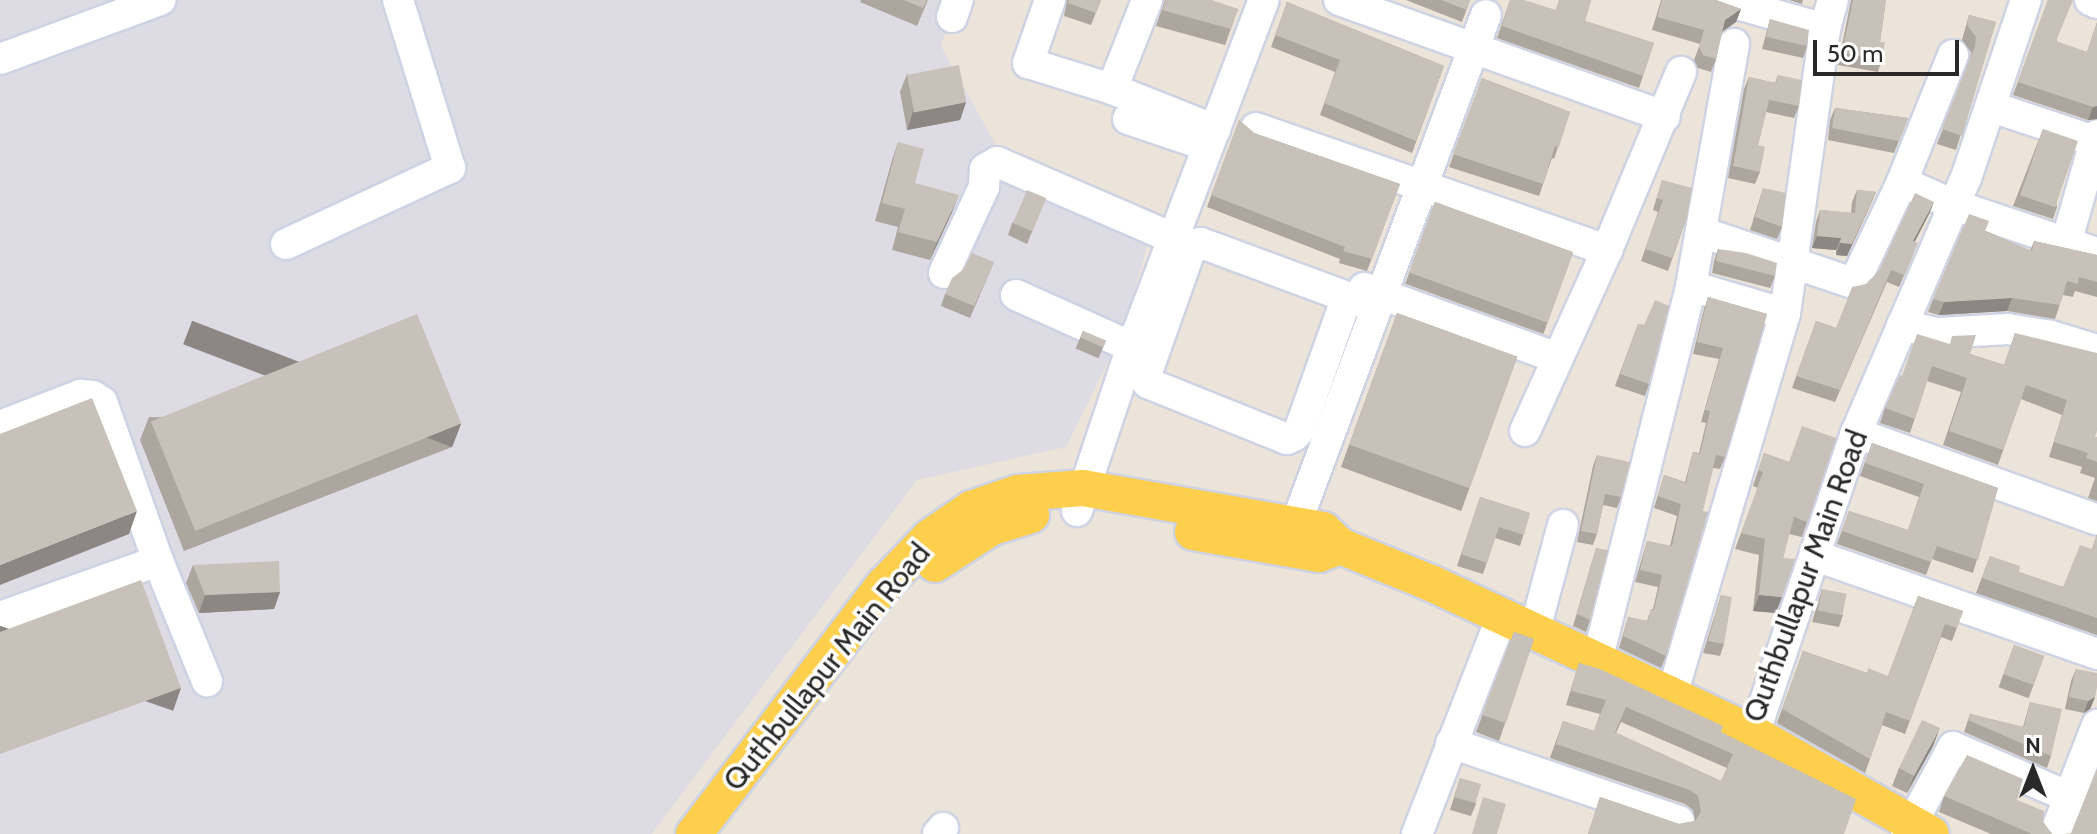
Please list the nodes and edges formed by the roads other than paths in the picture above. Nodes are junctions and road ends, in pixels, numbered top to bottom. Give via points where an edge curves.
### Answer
1 (160, 0) edge
2 (398, 0) edge
3 (1050, 0) edge
4 (1147, 0) edge
5 (1264, 0) edge
6 (1339, 0) edge
7 (1723, 0) edge
8 (1833, 0) edge
9 (2026, 0) edge
10 (2090, 0) edge
11 (2097, 3) edge
12 (1486, 15) dead end
13 (1825, 29) junction
14 (1734, 44) dead end
15 (1472, 48) junction
16 (1953, 55) dead end
17 (0, 59) edge
18 (1681, 72) dead end
19 (1112, 89) junction
20 (1992, 107) junction
21 (1665, 117) junction
22 (1128, 119) dead end
23 (1256, 128) dead end
24 (1212, 138) junction
25 (2096, 140) edge
26 (1902, 182) junction
27 (1420, 184) junction
28 (1954, 205) junction
29 (1701, 232) junction
30 (1224, 234) dead end
31 (1173, 238) junction
32 (2066, 243) junction
33 (286, 244) dead end
34 (1607, 250) junction
35 (2097, 253) edge
36 (1793, 266) junction
37 (944, 273) dead end
38 (1691, 286) junction
39 (1016, 295) dead end
40 (1347, 297) junction
41 (1378, 301) junction
42 (1785, 314) junction
43 (1902, 325) junction
44 (1132, 347) junction
45 (2097, 350) edge
46 (1557, 358) junction
47 (0, 426) edge
48 (1525, 431) dead end
49 (1856, 433) junction
50 (1080, 500) junction
51 (2097, 520) edge
52 (1296, 524) junction
53 (1563, 525) dead end
54 (1340, 546) junction
55 (1816, 556) junction
56 (158, 561) junction
57 (0, 617) edge
58 (1501, 618) junction
59 (1534, 633) junction
60 (2097, 654) edge
61 (1597, 661) junction
62 (207, 681) dead end
63 (1671, 698) junction
64 (2097, 725) edge
65 (1754, 734) junction
66 (1451, 743) junction
67 (2069, 797) junction
68 (1679, 821) edge
69 (1916, 831) edge
70 (694, 834) edge
71 (719, 834) edge
72 (1417, 834) edge
73 (2055, 834) edge

1 - 17 street
2 - 33 street via 450,168
3 - 19 street via 1028,63
4 - 19 street
5 - 24 street
6 - 15 street
7 - 13 street
8 - 13 street
9 - 20 street, Quthbullapur Main Road
10 - 11 street
12 - 15 street
13 - 36 street
14 - 29 street
15 - 21 street
15 - 27 street
16 - 26 street
18 - 21 street
19 - 24 street
20 - 25 street
20 - 28 street, Quthbullapur Main Road
21 - 34 street
22 - 24 street
23 - 27 street
24 - 31 street
25 - 32 street
26 - 28 street
26 - 36 street via 1855,280 1844,282
27 - 34 street
27 - 41 street
28 - 32 street
28 - 43 street, Quthbullapur Main Road
29 - 36 street
29 - 38 street
30 - 41 street
31 - 37 street via 997,162 985,169 984,187
31 - 44 street
32 - 35 street
34 - 46 street
36 - 42 street
38 - 42 street
38 - 61 street
39 - 44 street
40 - 40 street via 1201,243 1192,245 1147,372 1148,383 1287,439 1294,436
40 - 41 street
41 - 46 street
41 - 52 street
42 - 63 street
43 - 45 street via 1938,333 2008,329
43 - 49 street, Quthbullapur Main Road
44 - 50 street
46 - 48 street
47 - 56 street via 80,395 102,402
49 - 51 street
49 - 55 street, Quthbullapur Main Road
50 - 52 main road, Quthbullapur Main Road
50 - 54 main road, Quthbullapur Main Road via 1319,554
50 - 70 main road, Quthbullapur Main Road via 1018,493 971,509 930,537 884,585
50 - 71 main road, Quthbullapur Main Road via 992,527 922,575
52 - 54 main road, Quthbullapur Main Road via 1323,530
53 - 59 street
54 - 58 main road, Quthbullapur Main Road
55 - 60 street
55 - 65 street, Quthbullapur Main Road
56 - 57 street
56 - 62 street
58 - 59 main road, Quthbullapur Main Road
58 - 66 street
59 - 61 main road, Quthbullapur Main Road
61 - 63 main road, Quthbullapur Main Road
63 - 65 main road, Quthbullapur Main Road
64 - 67 street
65 - 69 main road
66 - 68 street
66 - 72 street
67 - 69 street via 1953,747
67 - 73 street

